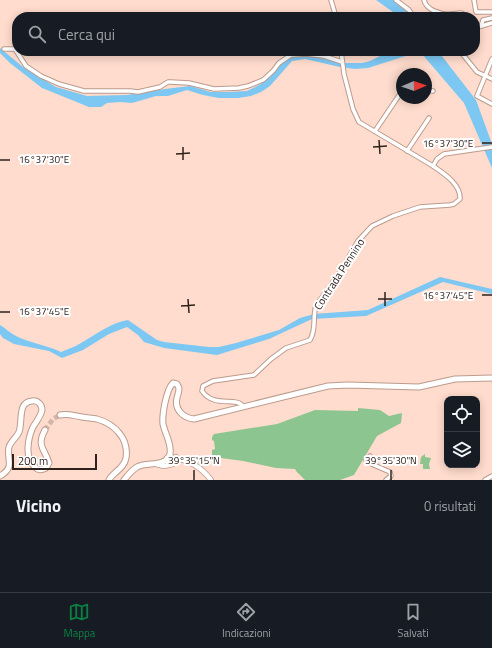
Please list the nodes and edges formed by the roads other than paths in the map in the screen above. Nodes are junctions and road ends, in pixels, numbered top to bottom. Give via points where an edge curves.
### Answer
1 (331, 0) edge
2 (396, 0) edge
3 (424, 0) edge
4 (474, 0) edge
5 (335, 12) edge
6 (410, 12) edge
7 (438, 12) edge
8 (492, 12) edge
9 (492, 18) edge
10 (492, 23) edge
11 (481, 26) joint
12 (4, 49) dead end
13 (12, 49) edge
14 (20, 56) edge
15 (290, 56) edge
16 (324, 56) edge
17 (341, 56) edge
18 (464, 56) edge
19 (492, 59) edge
20 (342, 62) junction
21 (485, 76) junction
22 (492, 79) edge
23 (396, 100) edge
24 (492, 104) edge
25 (429, 118) dead end
26 (375, 131) junction
27 (492, 148) edge
28 (407, 151) junction
29 (433, 166) junction
30 (492, 378) edge
31 (242, 405) dead end
32 (60, 414) dead end
33 (45, 430) tunnel mouth
34 (169, 441) junction
35 (370, 456) dead end
36 (167, 458) junction
37 (174, 460) junction
38 (156, 464) junction
39 (492, 472) edge
40 (0, 476) edge
41 (492, 476) edge
42 (109, 480) edge
43 (124, 480) edge
44 (211, 480) edge
45 (386, 480) edge
46 (485, 480) edge

1 - 5 street
2 - 6 street
3 - 7 street via 431,10
4 - 8 street via 476,12
9 - 11 street via 483,20
10 - 11 street
12 - 13 street
14 - 15 street via 26,66 40,76 59,84 84,91 138,92 160,88 168,82 189,83 214,89 248,86 262,80
16 - 20 street
17 - 20 street, Contrada Pennino
18 - 21 street via 477,72
19 - 21 street
20 - 26 street, Contrada Pennino via 356,117 359,122
21 - 22 street
21 - 24 street via 477,96
23 - 26 street
25 - 28 street
26 - 28 street, Contrada Pennino
27 - 29 street via 444,154
28 - 29 street, Contrada Pennino
29 - 31 street, Contrada Pennino via 457,188 460,196 458,201 450,205 420,207 372,226 358,241 316,306 314,331 310,340 286,348 258,373 213,381 203,386 202,391 211,399 238,402
30 - 34 main road via 455,379 419,388 328,386 194,419 179,411 179,388 173,383 169,389 163,415 163,424
32 - 42 main road via 97,419 121,433 125,460 122,467
33 - 40 main road via 41,445 49,463 46,468 40,470 32,464 28,451 31,432 42,409 36,401 29,402 23,408 20,430 9,448 9,467
34 - 36 main road via 170,450
34 - 37 street
35 - 45 street via 366,460 368,462 390,472 391,476
36 - 37 street via 169,462
36 - 38 main road
37 - 38 street via 160,466
37 - 44 street via 200,469
38 - 43 main road via 136,467
39 - 41 street
41 - 46 street

